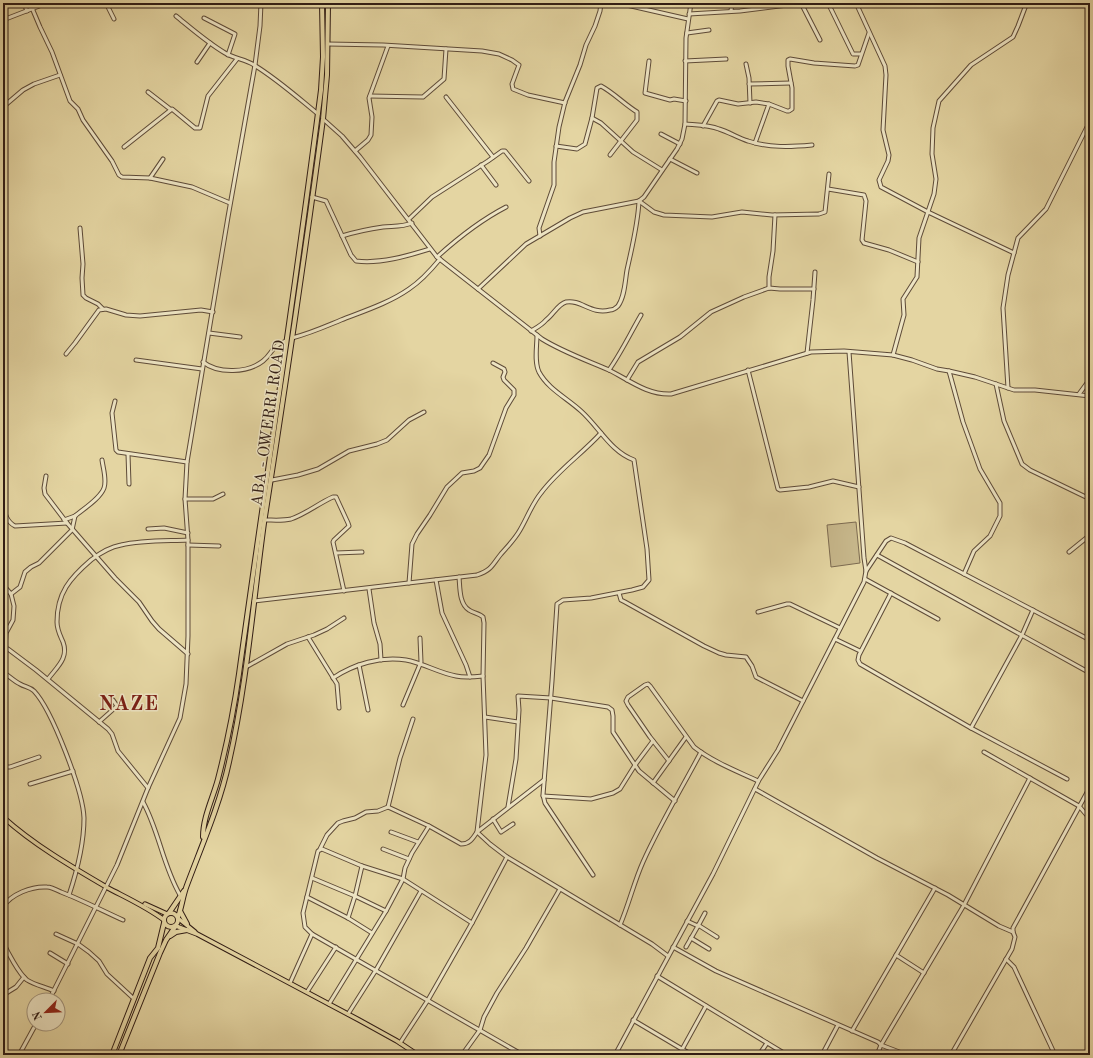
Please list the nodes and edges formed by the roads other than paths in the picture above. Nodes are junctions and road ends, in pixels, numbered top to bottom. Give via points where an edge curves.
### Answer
1 (24, 3) edge
2 (47, 3) edge
3 (106, 3) edge
4 (261, 3) edge
5 (322, 3) edge
6 (328, 3) edge
7 (601, 3) edge
8 (618, 3) edge
9 (691, 3) edge
10 (732, 3) edge
11 (802, 3) edge
12 (828, 3) edge
13 (856, 3) edge
14 (1026, 5) dead end
15 (32, 8) junction
16 (27, 11) junction
17 (731, 11) junction
18 (689, 14) junction
19 (176, 16) dead end
20 (204, 18) dead end
21 (114, 19) dead end
22 (688, 19) junction
23 (3, 20) edge
24 (710, 30) dead end
25 (687, 33) junction
26 (869, 33) junction
27 (820, 40) dead end
28 (210, 43) junction
29 (328, 44) junction
30 (388, 46) junction
31 (446, 49) junction
32 (861, 54) junction
33 (228, 55) junction
34 (237, 59) junction
35 (726, 59) dead end
36 (649, 61) dead end
37 (197, 62) dead end
38 (685, 62) junction
39 (746, 64) dead end
40 (255, 65) junction
41 (60, 75) junction
42 (791, 83) junction
43 (749, 84) junction
44 (148, 92) dead end
45 (370, 96) junction
46 (446, 97) dead end
47 (686, 101) junction
48 (565, 103) junction
49 (750, 103) junction
50 (769, 104) junction
51 (3, 107) edge
52 (170, 109) junction
53 (318, 114) junction
54 (592, 118) junction
55 (323, 119) junction
56 (1090, 121) edge
57 (685, 124) junction
58 (703, 126) junction
59 (661, 134) dead end
60 (621, 141) junction
61 (755, 143) junction
62 (680, 144) junction
63 (812, 145) dead end
64 (556, 146) junction
65 (124, 147) dead end
66 (355, 151) junction
67 (610, 155) dead end
68 (493, 157) junction
69 (163, 159) dead end
70 (670, 159) junction
71 (481, 165) junction
72 (662, 170) junction
73 (698, 173) dead end
74 (829, 174) dead end
75 (150, 178) junction
76 (529, 181) dead end
77 (496, 185) dead end
78 (828, 189) junction
79 (312, 197) junction
80 (639, 201) junction
81 (230, 203) junction
82 (506, 207) dead end
83 (928, 212) junction
84 (775, 215) junction
85 (409, 219) junction
86 (412, 223) junction
87 (80, 228) dead end
88 (342, 236) junction
89 (540, 236) junction
90 (430, 249) junction
91 (1014, 253) junction
92 (437, 257) junction
93 (440, 259) junction
94 (918, 262) junction
95 (815, 272) dead end
96 (769, 288) junction
97 (478, 289) junction
98 (814, 289) junction
99 (102, 309) junction
100 (213, 312) junction
101 (641, 315) dead end
102 (531, 330) junction
103 (209, 333) junction
104 (537, 335) junction
105 (240, 337) dead end
106 (292, 338) junction
107 (286, 341) junction
108 (849, 352) junction
109 (66, 354) dead end
110 (807, 354) junction
111 (893, 355) junction
112 (136, 360) dead end
113 (203, 362) junction
114 (493, 363) dead end
115 (202, 369) junction
116 (609, 370) junction
117 (748, 370) junction
118 (949, 371) junction
119 (1090, 379) edge
120 (627, 380) junction
121 (996, 384) junction
122 (1008, 388) junction
123 (1079, 394) junction
124 (1090, 396) edge
125 (115, 401) dead end
126 (424, 412) dead end
127 (601, 433) junction
128 (128, 454) junction
129 (102, 460) dead end
130 (187, 462) junction
131 (46, 476) dead end
132 (272, 480) junction
133 (129, 484) dead end
134 (859, 487) junction
135 (223, 494) dead end
136 (186, 499) junction
137 (1090, 499) edge
138 (3, 506) edge
139 (75, 516) junction
140 (64, 520) junction
141 (265, 520) junction
142 (67, 523) junction
143 (148, 529) dead end
144 (72, 530) junction
145 (188, 533) junction
146 (1090, 535) edge
147 (188, 540) junction
148 (188, 545) junction
149 (219, 546) dead end
150 (362, 552) dead end
151 (1069, 552) dead end
152 (336, 553) junction
153 (877, 555) junction
154 (96, 556) junction
155 (866, 571) junction
156 (964, 574) junction
157 (459, 577) junction
158 (865, 579) junction
159 (436, 580) junction
160 (409, 583) junction
161 (3, 586) edge
162 (368, 588) junction
163 (344, 591) junction
164 (619, 593) junction
165 (891, 593) junction
166 (11, 594) junction
167 (254, 601) junction
168 (1033, 610) junction
169 (758, 612) dead end
170 (344, 618) dead end
171 (938, 619) dead end
172 (840, 628) junction
173 (1022, 635) junction
174 (308, 637) junction
175 (420, 638) dead end
176 (835, 638) junction
177 (1090, 640) edge
178 (4, 648) edge
179 (860, 651) junction
180 (188, 654) junction
181 (381, 660) junction
182 (420, 664) junction
183 (359, 665) junction
184 (246, 667) junction
185 (3, 672) edge
186 (1090, 673) edge
187 (483, 676) junction
188 (470, 677) junction
189 (333, 678) junction
190 (48, 679) junction
191 (551, 698) junction
192 (114, 700) dead end
193 (803, 702) junction
194 (403, 705) dead end
195 (339, 708) dead end
196 (368, 710) dead end
197 (485, 717) junction
198 (413, 719) dead end
199 (99, 722) junction
200 (518, 722) junction
201 (971, 728) junction
202 (686, 737) junction
203 (653, 741) junction
204 (701, 752) junction
205 (984, 752) dead end
206 (39, 757) dead end
207 (669, 761) junction
208 (3, 763) edge
209 (635, 764) junction
210 (73, 771) junction
211 (1030, 778) junction
212 (1067, 779) dead end
213 (544, 780) junction
214 (758, 781) junction
215 (653, 783) junction
216 (30, 784) dead end
217 (1090, 787) edge
218 (148, 788) junction
219 (755, 790) junction
220 (543, 796) junction
221 (675, 801) junction
222 (143, 802) junction
223 (1079, 806) junction
224 (388, 807) junction
225 (508, 807) junction
226 (3, 817) edge
227 (493, 819) junction
228 (1090, 819) edge
229 (513, 824) dead end
230 (429, 826) junction
231 (391, 832) dead end
232 (477, 832) junction
233 (203, 842) junction
234 (418, 842) junction
235 (320, 849) junction
236 (383, 850) dead end
237 (507, 857) junction
238 (409, 859) junction
239 (362, 866) junction
240 (76, 869) junction
241 (593, 875) dead end
242 (312, 878) junction
243 (403, 879) junction
244 (107, 887) junction
245 (186, 887) junction
246 (935, 888) junction
247 (560, 889) junction
248 (421, 891) junction
249 (69, 895) junction
250 (180, 895) junction
251 (355, 896) junction
252 (307, 897) junction
253 (3, 898) edge
254 (6, 902) junction
255 (134, 902) junction
256 (964, 905) junction
257 (3, 907) edge
258 (96, 907) junction
259 (180, 911) junction
260 (386, 911) junction
261 (168, 913) junction
262 (706, 913) dead end
263 (178, 918) junction
264 (348, 918) junction
265 (123, 920) dead end
266 (687, 921) junction
267 (164, 922) junction
268 (472, 923) junction
269 (187, 924) junction
270 (620, 925) junction
271 (175, 926) junction
272 (698, 926) junction
273 (188, 930) junction
274 (1013, 932) junction
275 (372, 933) junction
276 (56, 934) dead end
277 (197, 934) junction
278 (312, 934) junction
279 (717, 937) dead end
280 (691, 938) junction
281 (166, 940) junction
282 (3, 942) edge
283 (78, 944) junction
284 (336, 947) junction
285 (673, 947) junction
286 (686, 947) dead end
287 (709, 949) dead end
288 (50, 953) dead end
289 (668, 956) junction
290 (896, 956) junction
291 (357, 959) junction
292 (1006, 959) junction
293 (68, 964) junction
294 (376, 970) junction
295 (924, 973) junction
296 (657, 976) junction
297 (24, 977) junction
298 (290, 983) junction
299 (54, 991) joint
300 (307, 992) junction
301 (3, 996) edge
302 (133, 998) junction
303 (428, 1000) junction
304 (330, 1004) junction
305 (706, 1006) junction
306 (348, 1014) junction
307 (633, 1020) junction
308 (838, 1025) junction
309 (480, 1030) junction
310 (852, 1031) junction
311 (32, 1032) edge
312 (400, 1043) junction
313 (767, 1043) junction
314 (881, 1045) junction
315 (682, 1049) junction
316 (517, 1054) edge
317 (19, 1055) edge
318 (112, 1055) edge
319 (119, 1055) edge
320 (418, 1055) edge
321 (462, 1055) edge
322 (523, 1055) edge
323 (615, 1055) edge
324 (679, 1055) edge
325 (692, 1055) edge
326 (759, 1055) edge
327 (787, 1055) edge
328 (822, 1055) edge
329 (877, 1055) edge
330 (907, 1055) edge
331 (951, 1055) edge
332 (1055, 1055) edge

1 - 16 street
2 - 15 street
3 - 21 street
4 - 40 street
5 - 53 highway, ABA - OWERRI ROAD via 321,90
6 - 29 highway, ABA - OWERRI ROAD
7 - 48 street
8 - 22 street
9 - 18 street
10 - 17 street
11 - 17 street
11 - 27 street
12 - 32 street via 853,54
13 - 26 street
14 - 83 street via 1013,37 971,65 940,101 933,128 932,154 936,179
15 - 16 street
15 - 41 street
16 - 23 street
17 - 18 street
18 - 22 street
19 - 28 street
20 - 33 street via 235,34
22 - 25 street
24 - 25 street
25 - 38 street
26 - 32 street
26 - 83 street via 886,75 883,130 889,154 879,180 881,187
28 - 33 street
28 - 37 street
29 - 30 street
29 - 55 highway, ABA - OWERRI ROAD via 328,75
30 - 31 street
30 - 45 street
31 - 45 street via 444,78 423,96
31 - 48 street via 482,51 512,60 519,65 512,84 513,89
32 - 42 street via 858,65 855,66 790,59 787,62
33 - 34 street
34 - 40 street
34 - 52 street via 208,96 200,128 195,128 176,111
35 - 38 street
36 - 47 street via 645,93 670,100
38 - 47 street
39 - 43 street
40 - 53 street
40 - 81 street
41 - 51 street via 23,90
41 - 75 street via 70,101 119,175
42 - 43 street
42 - 50 street via 791,110 787,111
43 - 49 street
44 - 52 street
45 - 66 street via 371,134
46 - 68 street
47 - 57 street
48 - 64 street
49 - 50 street
49 - 58 street via 716,101
50 - 61 street
52 - 65 street
53 - 107 highway, ABA - OWERRI ROAD
54 - 60 street
54 - 60 street via 598,87 601,86 638,112 637,120
54 - 64 street via 583,146 577,149
55 - 66 street
55 - 79 highway, ABA - OWERRI ROAD
56 - 91 street via 1046,209 1018,238
57 - 58 street
57 - 62 street
58 - 61 street via 720,129 737,138
59 - 62 street
60 - 67 street
60 - 72 street via 633,152
61 - 63 street via 777,147
62 - 70 street
64 - 89 street via 554,185 539,228
66 - 85 street
68 - 71 street
68 - 76 street via 505,150
69 - 75 street
70 - 72 street
70 - 73 street
71 - 77 street
71 - 85 street via 432,197
72 - 80 street
74 - 78 street
75 - 81 street via 192,186
78 - 84 street via 825,212
78 - 94 street via 864,195 864,242
79 - 88 street via 326,201
79 - 106 highway, ABA - OWERRI ROAD
80 - 84 street via 664,216 712,216 742,212
80 - 89 street via 583,212
80 - 102 street via 638,219 618,305 602,311 590,309 579,303 563,303 545,322
81 - 100 street
82 - 92 street via 494,213
83 - 91 street
83 - 94 street via 919,238
84 - 96 street
85 - 86 street
86 - 88 street
86 - 90 street
87 - 99 street via 83,295
88 - 90 street via 356,261 400,258
89 - 97 street via 526,244
90 - 92 street
91 - 122 street via 1003,308
92 - 93 street
93 - 97 street
93 - 106 street via 423,278 397,296 312,333
94 - 111 street via 917,277 903,299 904,313
95 - 98 street
96 - 98 street
96 - 120 street via 706,314 680,337 638,362
97 - 102 street
98 - 110 street
99 - 100 street via 132,316 201,310
99 - 109 street via 98,310
100 - 103 street
101 - 116 street
102 - 104 street
103 - 105 street
103 - 113 street
104 - 116 street via 559,349
104 - 127 street via 537,366 542,377 582,411
106 - 132 highway, ABA - OWERRI ROAD
107 - 113 street via 278,343 265,359 248,368 219,369
107 - 233 highway, ABA - OWERRI ROAD via 236,691 226,749 205,821
108 - 110 street via 822,351
108 - 111 street
108 - 134 street
110 - 117 street
111 - 118 street via 937,370
112 - 115 street
113 - 115 street
114 - 160 street via 504,369 504,380 514,390 514,395 506,408 490,455 480,468 462,473 447,487 417,534 412,544
115 - 130 street
116 - 120 street
117 - 120 street via 671,394 648,391
117 - 134 street via 778,489 809,487 833,481
118 - 121 street
118 - 156 street via 963,422 980,469 1000,503 1000,516 990,536 974,551
119 - 123 street
121 - 122 street
121 - 137 street via 1004,421 1022,464
122 - 123 street
123 - 124 street
125 - 128 street via 112,412 116,450
126 - 132 street via 409,420 387,440 349,451 318,469
127 - 157 street via 553,477 539,494 519,531 492,568 477,576
127 - 164 street via 626,457 634,460 647,549 649,580 643,587
128 - 130 street
128 - 133 street
129 - 139 street via 104,488 94,501
130 - 136 street
131 - 140 street via 45,494
132 - 141 highway, ABA - OWERRI ROAD
134 - 155 street
135 - 136 street via 213,499
136 - 145 street
138 - 142 street via 10,524 15,526
139 - 140 street
139 - 144 street
140 - 142 street
141 - 152 street via 290,519 333,496 336,497 349,526 334,540
141 - 167 highway, ABA - OWERRI ROAD
142 - 144 street
143 - 145 street via 164,528
144 - 154 street
144 - 166 street via 39,563 25,572 20,587
145 - 147 street
146 - 151 street
147 - 148 street
147 - 154 street via 121,545
148 - 149 street
148 - 180 street
150 - 152 street
152 - 163 street
153 - 155 street
153 - 156 street via 891,538
153 - 173 street
154 - 180 street via 139,602 152,622
154 - 190 street via 72,577 60,599 58,629 65,654
155 - 158 street
156 - 168 street
157 - 159 street
157 - 187 street via 464,607 483,617
158 - 165 street
158 - 172 street
159 - 160 street
159 - 188 street via 442,613
160 - 162 street
161 - 166 street
162 - 163 street
162 - 181 street
163 - 167 street
164 - 191 street via 563,600 557,604
164 - 193 street via 621,600 704,646 726,655 746,657 756,677
165 - 171 street
165 - 179 street
166 - 178 street via 14,606 13,620 6,633
167 - 184 highway, ABA - OWERRI ROAD
168 - 173 street
168 - 177 street
169 - 172 street via 790,604
170 - 174 street
172 - 176 street
173 - 186 street
173 - 201 street
174 - 184 street via 287,644
174 - 189 street
175 - 182 street
176 - 179 street
176 - 193 street
178 - 190 street
179 - 201 street via 860,664
180 - 218 street via 180,718
181 - 182 street via 405,660
181 - 183 street
182 - 188 street via 455,676
182 - 194 street
183 - 189 street
183 - 196 street
184 - 233 highway, ABA - OWERRI ROAD via 229,762
185 - 210 street via 19,684 33,690 38,697
187 - 188 street
187 - 197 street
189 - 195 street via 338,687
190 - 199 street
191 - 200 street via 518,696
191 - 209 street via 608,707 612,710 613,732
191 - 213 street
192 - 199 street via 117,706
193 - 214 street via 778,750
197 - 200 street
197 - 232 street via 486,755
198 - 224 street
199 - 218 street via 112,734 118,751
200 - 225 street via 516,759
201 - 212 street
202 - 203 street via 648,684 626,701
202 - 204 street
202 - 207 street
203 - 207 street
203 - 209 street
204 - 214 street
204 - 221 street
205 - 211 street
206 - 208 street via 10,767 5,767
207 - 215 street
209 - 215 street
209 - 220 street via 620,789 613,793 591,799
210 - 216 street
210 - 240 street via 84,816 81,850
211 - 223 street
211 - 256 street
213 - 220 street
213 - 225 street
214 - 219 street
215 - 221 street
217 - 223 street
218 - 222 street
219 - 246 street
219 - 266 street
220 - 241 street via 545,803
221 - 270 street via 644,861
222 - 244 street
222 - 250 street via 169,873
223 - 228 street
223 - 274 street
224 - 230 street
224 - 235 street via 338,823 327,835
225 - 227 street
226 - 240 main road via 36,843
227 - 229 street via 502,832
227 - 232 street
230 - 232 street via 461,844 467,844
230 - 234 street
231 - 234 street
232 - 237 street
233 - 245 highway, ABA - OWERRI ROAD
234 - 238 street
235 - 239 street
235 - 242 street
236 - 238 street
237 - 247 street
237 - 268 street
238 - 243 street
239 - 243 street
239 - 251 street
240 - 244 main road
240 - 249 street
242 - 251 street
242 - 252 street
243 - 248 street
243 - 260 street
244 - 255 main road
244 - 258 street
245 - 250 highway, ABA - OWERRI ROAD
245 - 259 highway, ABA - OWERRI ROAD
246 - 256 street
246 - 290 street
247 - 270 street
247 - 309 street via 497,993
248 - 268 street
248 - 294 street
249 - 254 street via 47,887 32,888
249 - 258 street
250 - 261 highway, ABA - OWERRI ROAD
251 - 260 street
251 - 264 street
252 - 264 street
252 - 278 street via 303,920 306,929
253 - 254 street
254 - 257 street
255 - 261 main road
255 - 267 main road via 151,910
256 - 274 street
256 - 295 street
258 - 265 street
258 - 283 street
259 - 263 highway, ABA - OWERRI ROAD
259 - 269 highway
260 - 275 street
261 - 263 highway via 174,913
261 - 267 highway, ABA - OWERRI ROAD
262 - 272 street
263 - 269 main road
263 - 271 highway, ABA - OWERRI ROAD
264 - 275 street
266 - 272 street
266 - 285 street
267 - 271 highway via 167,926
267 - 302 highway, ABA - OWERRI ROAD via 158,948 150,958
268 - 303 street
269 - 277 main road
270 - 289 street
271 - 273 main road
271 - 281 highway, ABA - OWERRI ROAD
272 - 279 street
272 - 280 street
273 - 277 main road
273 - 281 highway via 176,932
274 - 292 street via 1014,943
275 - 291 street
276 - 283 street
277 - 298 main road
278 - 284 street
278 - 298 street
280 - 286 street
280 - 287 street
281 - 319 highway, ABA - OWERRI ROAD
282 - 297 street
283 - 293 street
283 - 302 street via 99,961 107,974
284 - 291 street
284 - 300 street
285 - 289 street
285 - 308 street via 716,971
288 - 293 street
289 - 296 street
290 - 295 street
290 - 310 street
291 - 294 street
291 - 304 street
292 - 331 street
292 - 332 street via 1014,967
293 - 299 street
294 - 303 street
294 - 306 street
295 - 314 street
296 - 305 street
296 - 307 street
297 - 299 street
297 - 301 street via 16,987
298 - 300 main road
300 - 304 main road
302 - 318 highway, ABA - OWERRI ROAD
303 - 309 street
303 - 312 street
304 - 306 main road
305 - 313 street
305 - 315 street
306 - 312 main road
307 - 315 street
307 - 323 street
308 - 310 street
308 - 328 street
309 - 316 street
309 - 321 street
310 - 314 street
311 - 317 street
312 - 320 main road
313 - 326 street
313 - 327 street
314 - 329 street
314 - 330 street
315 - 324 street
315 - 325 street
316 - 322 street

